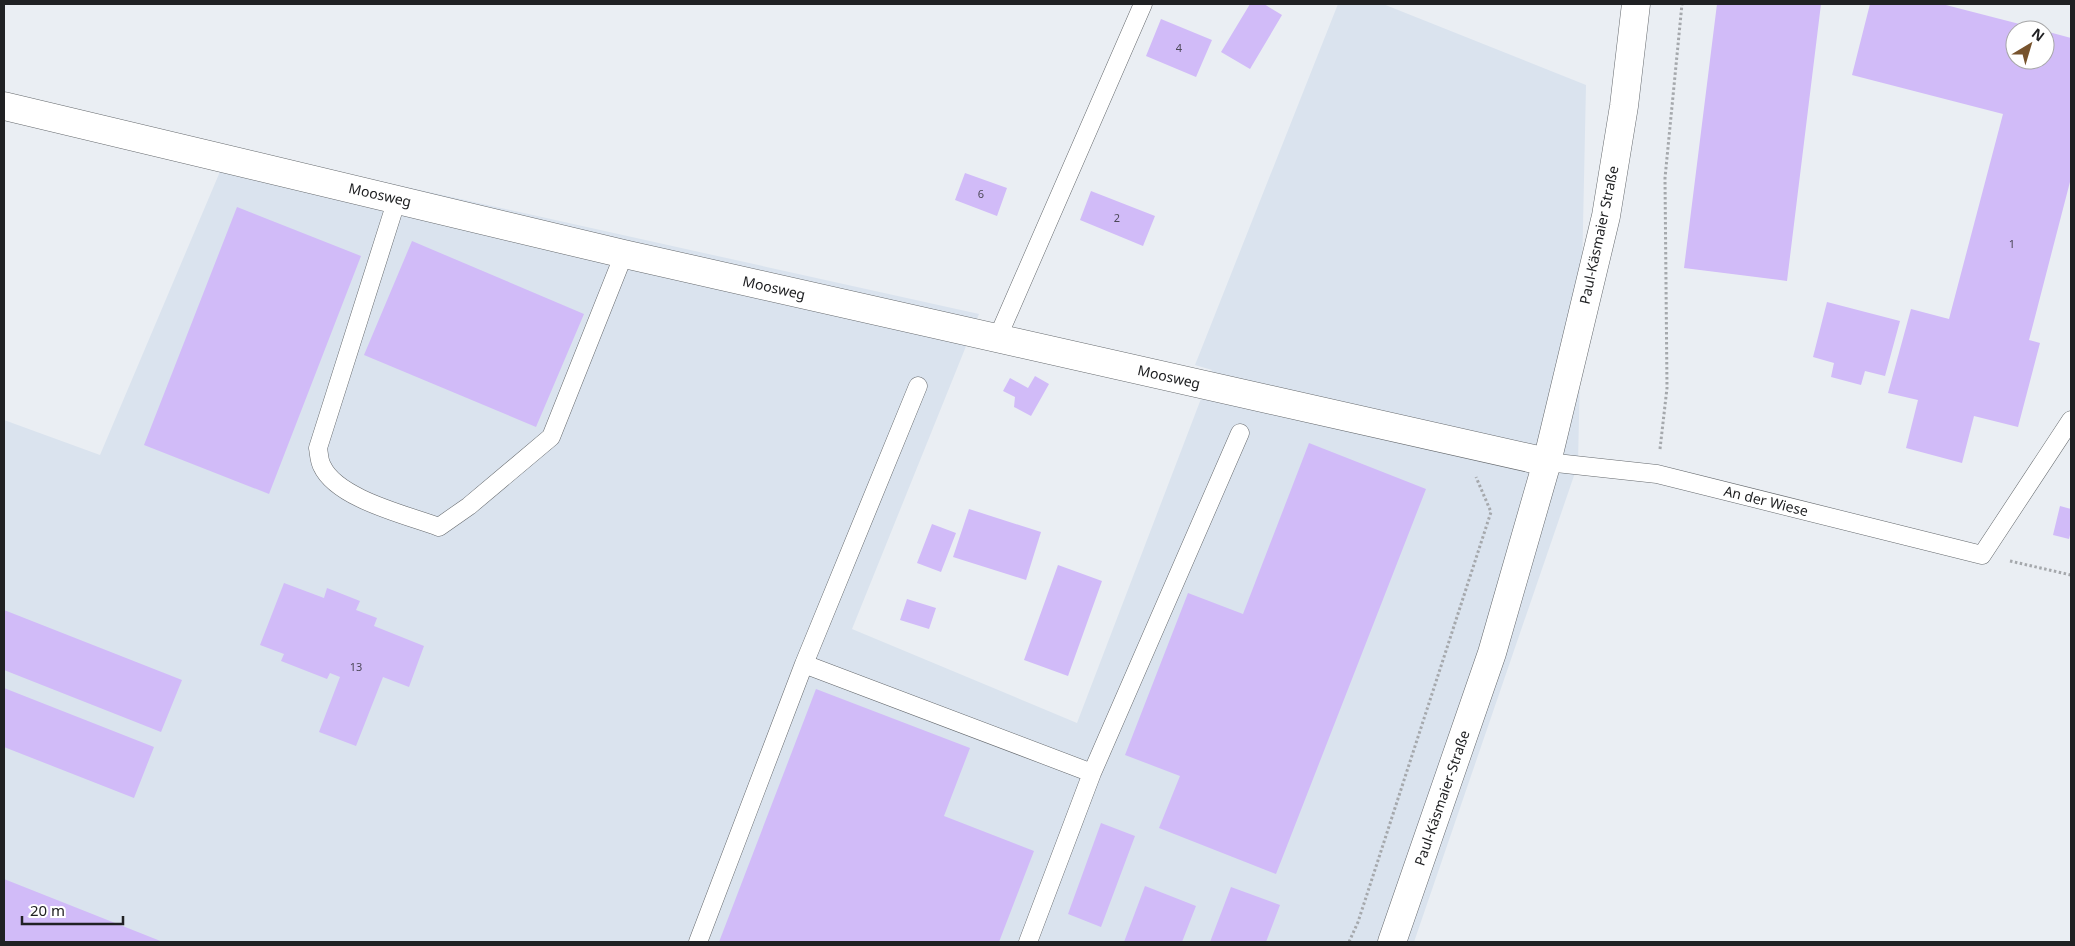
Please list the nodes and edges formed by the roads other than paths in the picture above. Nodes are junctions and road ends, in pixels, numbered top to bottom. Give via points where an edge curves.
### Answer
1 (1143, 4) edge
2 (1636, 4) edge
3 (4, 106) edge
4 (397, 199) junction
5 (624, 254) junction
6 (997, 339) junction
7 (918, 386) dead end
8 (2071, 420) edge
9 (1240, 433) dead end
10 (1547, 462) junction
11 (1492, 653) joint
12 (804, 664) junction
13 (1092, 773) junction
14 (698, 942) edge
15 (1028, 942) edge
16 (1392, 942) edge

1 - 6 lane
2 - 10 street, Paul-Käsmaier Straße via 1606,216
3 - 4 street, Moosweg
4 - 5 street, Moosweg
4 - 5 lane via 318,448 322,467 335,483 356,497 439,527 551,437
5 - 6 street, Moosweg
6 - 10 street, Moosweg
7 - 12 lane
8 - 10 lane, An der Wiese via 1982,555 1657,474
9 - 13 lane
10 - 11 street, Paul-Käsmaier Straße
11 - 16 street, Paul-Käsmaier-Straße
12 - 13 lane
12 - 14 lane
13 - 15 lane

